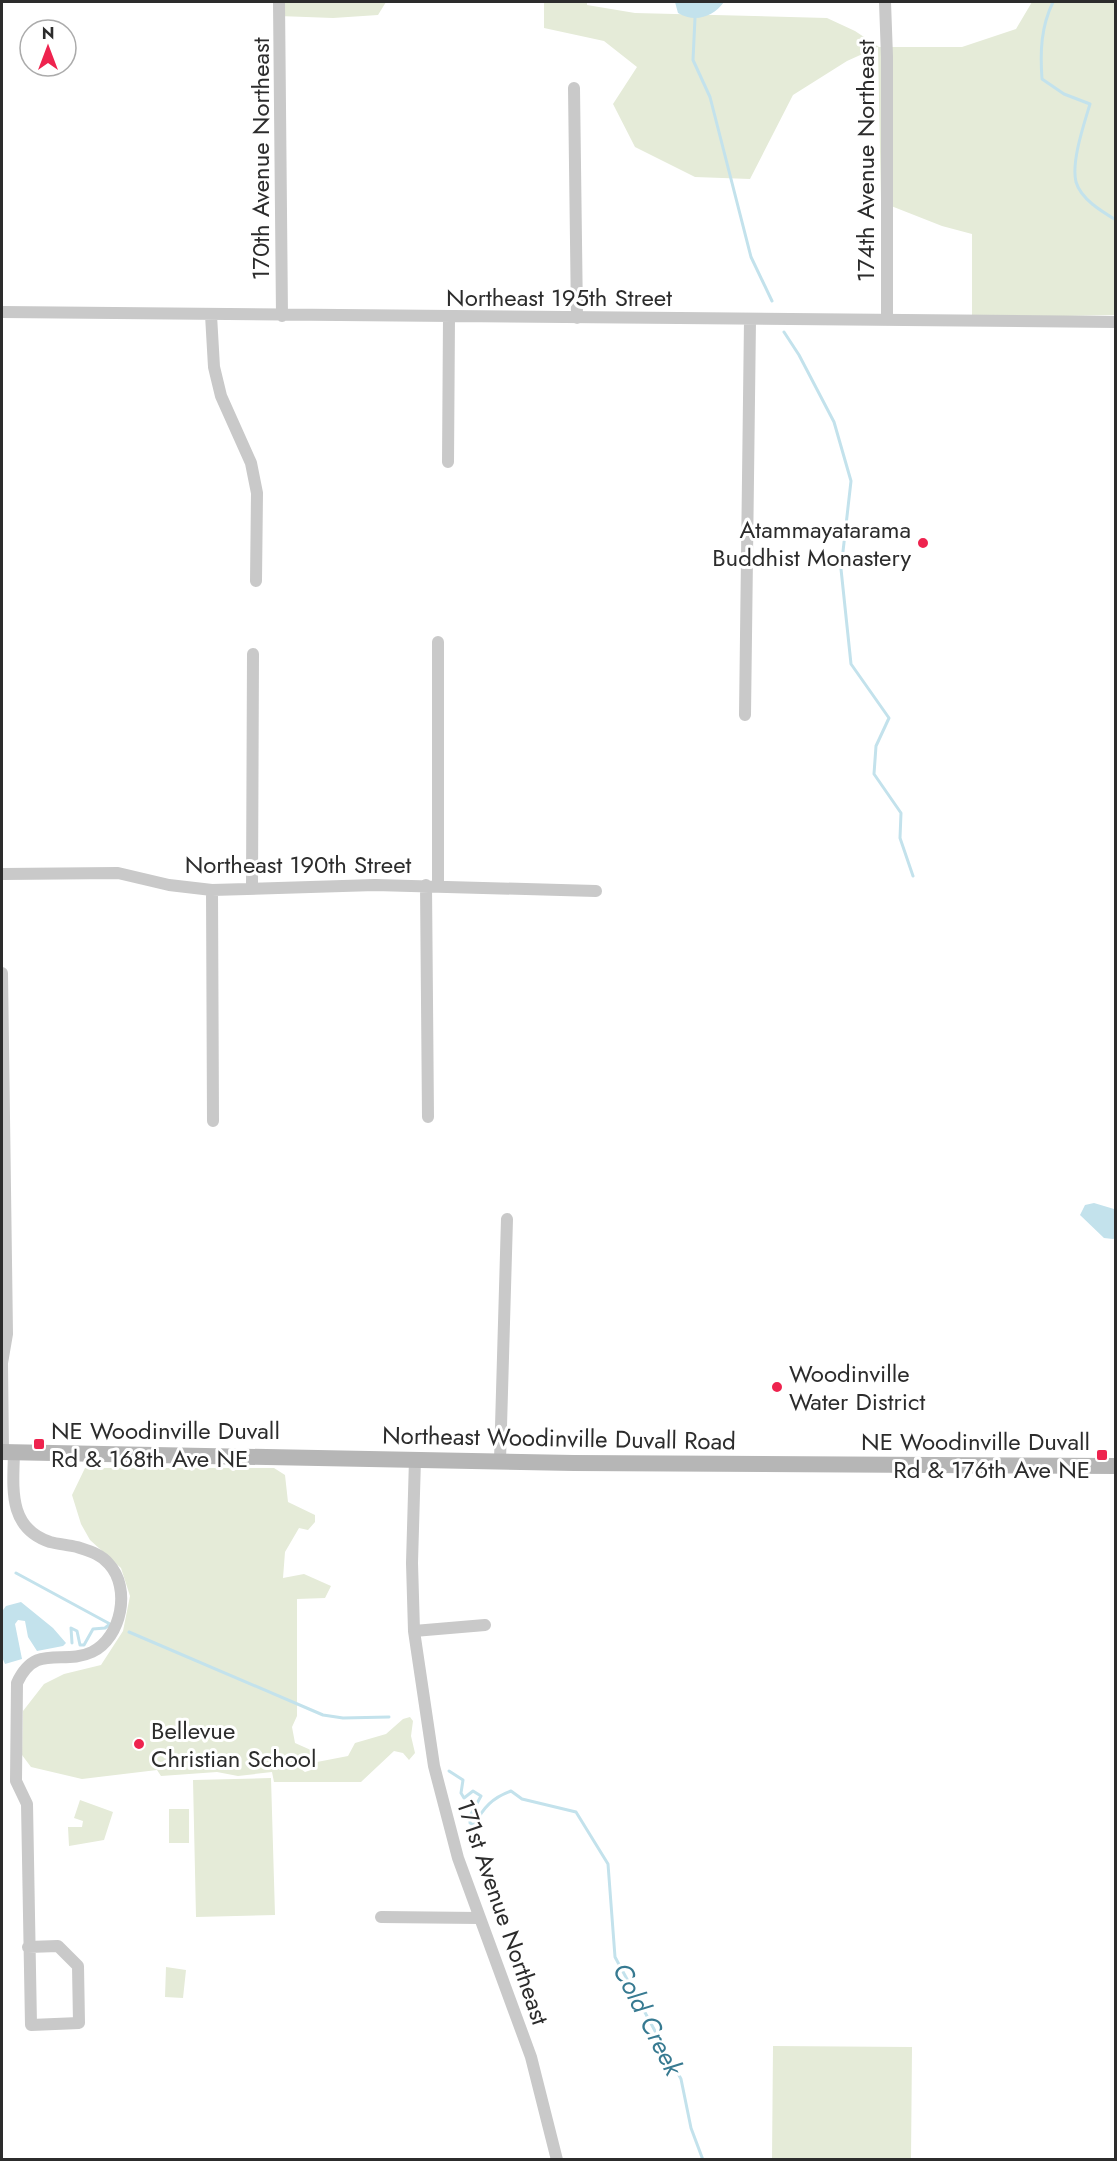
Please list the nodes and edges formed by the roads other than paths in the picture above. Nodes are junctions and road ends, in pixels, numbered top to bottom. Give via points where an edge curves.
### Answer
1 (279, 2) edge
2 (885, 2) edge
3 (574, 88) dead end
4 (2, 312) edge
5 (211, 315) junction
6 (282, 316) junction
7 (449, 317) junction
8 (577, 318) junction
9 (887, 319) junction
10 (750, 320) junction
11 (1116, 322) edge
12 (448, 462) dead end
13 (256, 581) dead end
14 (438, 642) dead end
15 (253, 654) dead end
16 (746, 715) dead end
17 (2, 874) edge
18 (432, 885) junction
19 (252, 889) junction
20 (212, 890) junction
21 (596, 891) dead end
22 (2, 973) edge
23 (428, 1117) dead end
24 (213, 1120) dead end
25 (507, 1219) dead end
26 (6, 1452) edge
27 (415, 1459) junction
28 (500, 1461) junction
29 (1116, 1466) edge
30 (485, 1625) dead end
31 (414, 1631) junction
32 (381, 1917) dead end
33 (479, 1918) junction
34 (28, 1947) junction
35 (557, 2160) edge

1 - 6 street, 170th Avenue Northeast
2 - 9 street, 174th Avenue Northeast
3 - 8 street
4 - 5 street, Northeast 195th Street
5 - 6 street, Northeast 195th Street
5 - 13 street via 214,367 221,396 250,463 257,493
6 - 7 street, Northeast 195th Street
7 - 8 street, Northeast 195th Street
7 - 12 street
8 - 10 street, Northeast 195th Street
9 - 10 street, Northeast 195th Street
9 - 11 street, Northeast 195th Street
10 - 16 street
14 - 18 street
15 - 19 street
17 - 20 street, Northeast 190th Street via 118,873
18 - 19 street, Northeast 190th Street via 293,885
18 - 21 street, Northeast 190th Street
18 - 23 street
19 - 20 street, Northeast 190th Street
20 - 24 street
22 - 26 street via 7,1334 2,1363
25 - 28 street
26 - 27 main road, Northeast Woodinville Duvall Road
26 - 34 street via 14,1504 24,1526 50,1542 93,1552 106,1560 116,1574 122,1599 114,1627 98,1648 89,1654 48,1656 33,1662 23,1670 17,1683 15,1766 16,1781 27,1804
27 - 28 main road, Northeast Woodinville Duvall Road
27 - 31 street, 171st Avenue Northeast
28 - 29 main road, Northeast Woodinville Duvall Road
30 - 31 street
31 - 33 street, 171st Avenue Northeast via 434,1766 458,1858
32 - 33 street
33 - 35 street, 171st Avenue Northeast via 531,2057
34 - 34 street via 31,2025 79,2023 78,1966 58,1946

